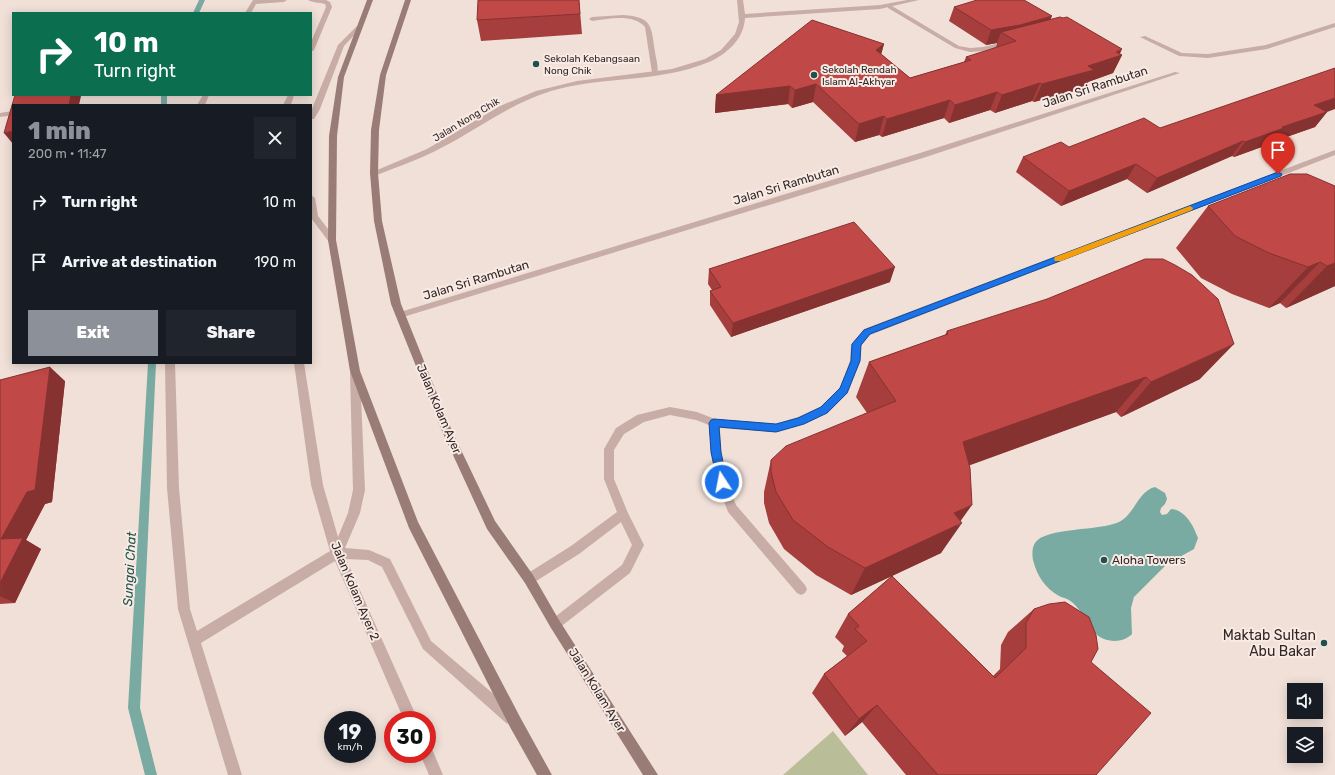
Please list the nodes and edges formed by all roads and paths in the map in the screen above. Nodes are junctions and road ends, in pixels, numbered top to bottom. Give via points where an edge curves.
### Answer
1 (284, 0) edge
2 (312, 0) edge
3 (370, 0) edge
4 (408, 0) edge
5 (740, 0) edge
6 (916, 0) edge
7 (254, 1) edge
8 (890, 6) junction
9 (248, 12) edge
10 (744, 16) junction
11 (592, 19) dead end
12 (1335, 25) edge
13 (359, 27) junction
14 (1142, 36) dead end
15 (1016, 41) edge
16 (312, 48) edge
17 (655, 73) junction
18 (1177, 73) dead end
19 (12, 113) edge
20 (0, 115) edge
21 (312, 115) edge
22 (1335, 152) edge
23 (374, 173) junction
24 (312, 204) edge
25 (332, 240) junction
26 (400, 315) junction
27 (170, 364) edge
28 (299, 364) edge
29 (355, 371) junction
30 (714, 423) junction
31 (623, 514) junction
32 (337, 553) junction
33 (529, 579) junction
34 (801, 589) dead end
35 (555, 624) junction
36 (193, 641) junction
37 (407, 711) edge
38 (515, 722) junction
39 (431, 763) edge
40 (235, 775) edge
41 (436, 775) edge
42 (545, 775) edge
43 (651, 775) edge

1 - 7 street
2 - 16 street via 321,0 328,3 329,7
3 - 13 main road
4 - 23 main road, Jalan Kolam Ayer via 383,75 375,130
5 - 10 street
6 - 8 street
7 - 9 street
8 - 10 street
8 - 15 street via 966,50 984,49
10 - 17 street, Jalan Nong Chik via 740,31 724,50 708,60
11 - 17 street via 637,18 646,22
12 - 14 street via 1267,47 1208,56 1181,55
13 - 21 street via 342,45
13 - 25 main road via 341,77 333,136
17 - 23 street, Jalan Nong Chik via 576,83 543,92 504,107 430,152
18 - 26 street, Jalan Sri Rambutan via 916,158
19 - 20 street
22 - 30 street via 867,332 856,344 855,361 844,390 824,410 800,421 776,428
23 - 26 main road, Jalan Kolam Ayer via 378,221
24 - 25 street via 314,216
25 - 29 main road
26 - 33 main road, Jalan Kolam Ayer via 447,431 491,525
27 - 36 street via 174,496 184,609
28 - 32 street, Jalan Kolam Ayer 2 via 317,484
29 - 32 street via 359,490 354,514
29 - 38 main road via 413,524
30 - 31 street via 697,416 670,411 641,418 620,431 609,449 609,479
30 - 34 street via 722,482 732,508
31 - 33 street via 575,550
31 - 35 street via 638,545 626,569
32 - 36 street
32 - 37 street, Jalan Kolam Ayer 2
32 - 38 street via 369,555 386,563 427,645
33 - 35 main road, Jalan Kolam Ayer
35 - 43 main road, Jalan Kolam Ayer
36 - 40 street
38 - 42 main road
39 - 41 street

